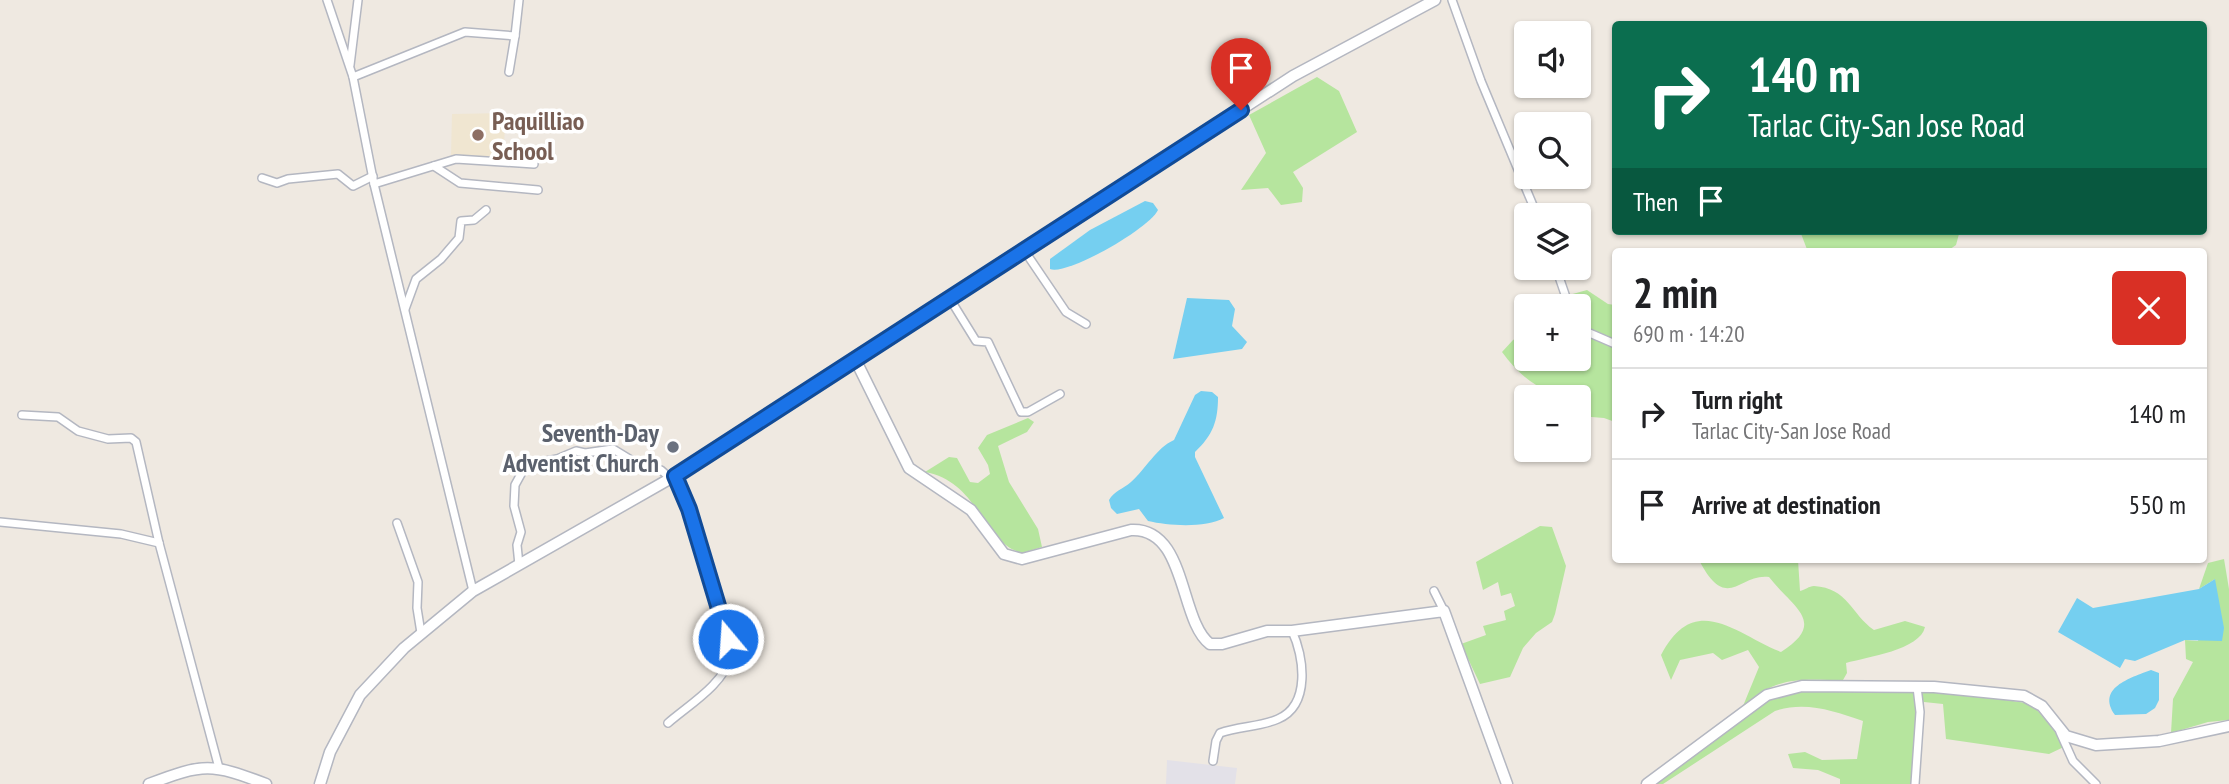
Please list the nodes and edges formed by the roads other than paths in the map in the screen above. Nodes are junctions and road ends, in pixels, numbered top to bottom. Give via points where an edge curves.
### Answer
1 (327, 0) edge
2 (358, 0) edge
3 (519, 0) edge
4 (1435, 0) edge
5 (1452, 0) edge
6 (515, 36) junction
7 (350, 67) junction
8 (509, 72) dead end
9 (353, 77) junction
10 (534, 163) dead end
11 (435, 166) junction
12 (262, 178) dead end
13 (374, 180) junction
14 (538, 190) dead end
15 (1532, 203) edge
16 (486, 211) dead end
17 (1024, 250) junction
18 (950, 299) junction
19 (405, 309) junction
20 (1086, 324) dead end
21 (1591, 334) edge
22 (1612, 343) edge
23 (856, 361) junction
24 (1060, 394) dead end
25 (22, 415) dead end
26 (673, 478) junction
27 (0, 522) edge
28 (397, 523) dead end
29 (159, 542) junction
30 (519, 565) junction
31 (473, 591) junction
32 (1434, 591) dead end
33 (1444, 611) junction
34 (1292, 631) junction
35 (421, 633) junction
36 (1917, 687) junction
37 (668, 723) dead end
38 (2229, 726) edge
39 (2060, 731) junction
40 (1213, 761) dead end
41 (219, 768) junction
42 (149, 784) edge
43 (266, 784) edge
44 (320, 784) edge
45 (1507, 784) edge
46 (1647, 784) edge
47 (1915, 784) edge
48 (2096, 784) edge

1 - 7 street
2 - 7 street
3 - 6 street
4 - 17 street via 1313,64
5 - 15 street
6 - 8 street
6 - 9 street via 466,32
7 - 9 street
9 - 13 street
10 - 11 street via 456,159
11 - 13 street
11 - 14 street via 460,183
12 - 13 street via 277,183 338,174 353,186
13 - 19 street
16 - 19 street via 474,220 460,221 459,238 416,279
17 - 18 street
17 - 20 street via 1066,312
18 - 23 street
18 - 24 street via 976,341 988,342 1021,412
19 - 31 street
21 - 22 street
23 - 26 street
23 - 34 street via 909,468 971,510 1008,557 1022,559 1098,537 1142,530 1160,542 1179,571 1207,642 1217,645 1259,632
25 - 29 street via 58,417 78,431 108,439 134,439
26 - 30 street
26 - 30 street via 613,449 576,451 526,465 515,485 514,506 521,532
26 - 37 street via 689,509 731,656 716,682
27 - 29 street via 108,532
28 - 35 street via 418,582
29 - 41 street
30 - 31 street
31 - 35 street
32 - 33 street
33 - 34 street
33 - 45 street
34 - 40 street via 1303,665 1292,708 1278,719 1222,732 1216,739
35 - 44 street via 359,695 330,752
36 - 39 street via 2031,698
36 - 46 street via 1810,686 1774,692
36 - 47 street via 1920,712
38 - 39 street via 2115,745 2087,743
39 - 48 street via 2073,761
41 - 42 street via 192,768
41 - 43 street

